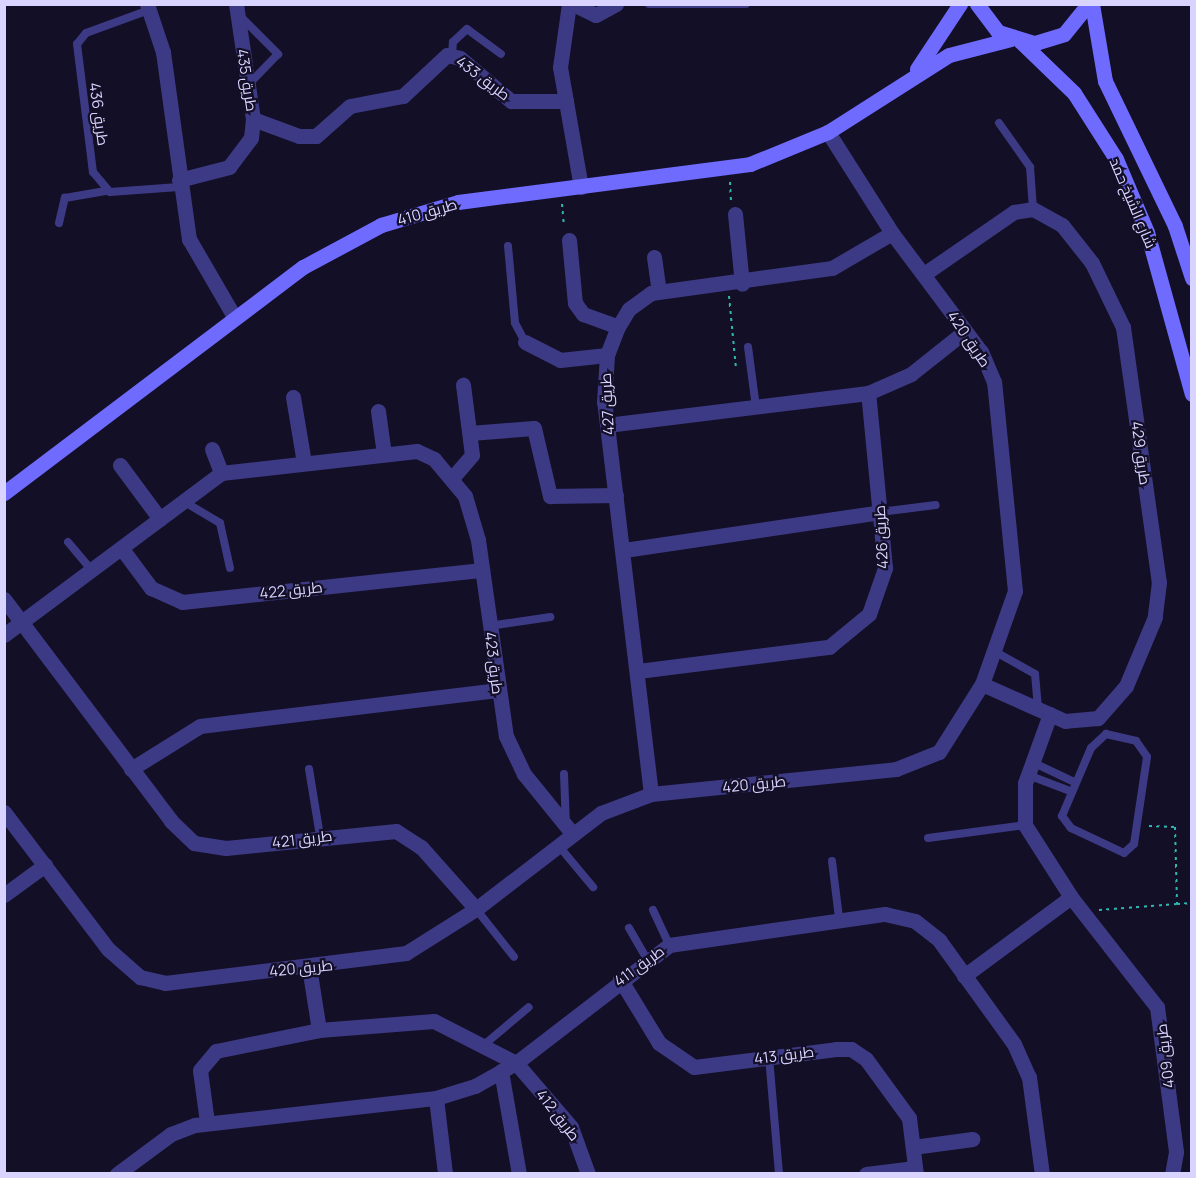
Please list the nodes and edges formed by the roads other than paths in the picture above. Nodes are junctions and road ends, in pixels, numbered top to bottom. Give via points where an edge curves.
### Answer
1 (571, 4) edge
2 (625, 4) edge
3 (649, 4) edge
4 (746, 4) edge
5 (960, 4) edge
6 (977, 4) edge
7 (1090, 4) edge
8 (148, 7) edge
9 (613, 8) edge
10 (236, 9) edge
11 (588, 15) junction
12 (565, 33) junction
13 (1015, 40) junction
14 (501, 54) dead end
15 (452, 55) junction
16 (912, 76) junction
17 (248, 85) junction
18 (566, 101) junction
19 (253, 119) junction
20 (999, 123) dead end
21 (828, 132) junction
22 (179, 183) junction
23 (581, 187) junction
24 (105, 191) junction
25 (1033, 208) junction
26 (735, 214) road end
27 (59, 223) dead end
28 (892, 232) junction
29 (569, 240) road end
30 (508, 246) dead end
31 (654, 257) dead end
32 (924, 274) junction
33 (1191, 278) edge
34 (735, 284) junction
35 (659, 292) junction
36 (235, 318) junction
37 (618, 327) junction
38 (965, 331) junction
39 (525, 342) joint
40 (748, 347) dead end
41 (607, 355) junction
42 (463, 386) dead end
43 (868, 393) junction
44 (1191, 394) edge
45 (293, 398) dead end
46 (756, 407) junction
47 (378, 411) dead end
48 (607, 425) junction
49 (470, 433) junction
50 (212, 449) dead end
51 (384, 454) junction
52 (304, 463) junction
53 (120, 465) dead end
54 (221, 473) junction
55 (453, 477) junction
56 (4, 493) edge
57 (616, 495) junction
58 (183, 501) junction
59 (936, 505) dead end
60 (880, 512) junction
61 (160, 519) junction
62 (68, 542) dead end
63 (122, 549) junction
64 (624, 550) junction
65 (230, 568) dead end
66 (482, 570) junction
67 (92, 571) junction
68 (4, 599) edge
69 (550, 617) dead end
70 (22, 622) junction
71 (489, 626) junction
72 (4, 635) edge
73 (994, 651) junction
74 (638, 670) junction
75 (982, 684) junction
76 (496, 690) junction
77 (1044, 712) junction
78 (131, 769) junction
79 (309, 769) dead end
80 (1030, 769) junction
81 (564, 774) dead end
82 (1072, 787) junction
83 (651, 794) junction
84 (4, 812) edge
85 (1025, 825) junction
86 (569, 829) junction
87 (320, 836) junction
88 (928, 838) dead end
89 (558, 844) junction
90 (832, 861) dead end
91 (45, 865) junction
92 (593, 887) dead end
93 (4, 895) edge
94 (1071, 897) junction
95 (477, 909) junction
96 (653, 910) dead end
97 (839, 918) junction
98 (629, 928) dead end
99 (669, 945) junction
100 (514, 957) dead end
101 (646, 958) junction
102 (309, 967) junction
103 (964, 976) junction
104 (620, 979) junction
105 (529, 1007) dead end
106 (318, 1030) junction
107 (485, 1044) junction
108 (769, 1057) junction
109 (516, 1063) junction
110 (501, 1071) junction
111 (436, 1098) junction
112 (207, 1122) junction
113 (972, 1139) dead end
114 (912, 1147) junction
115 (916, 1171) edge
116 (117, 1173) edge
117 (445, 1173) edge
118 (519, 1173) edge
119 (588, 1173) edge
120 (779, 1173) edge
121 (866, 1173) edge
122 (1042, 1173) edge
123 (1172, 1173) edge

1 - 11 street
1 - 12 street
2 - 9 lane
3 - 4 lane
5 - 16 street, طريق 410
6 - 13 street, شارع الشيخ حمد via 987,22
7 - 13 street, طريق 410 via 1064,34
7 - 33 street, شارع الشيخ حمد via 1105,81 1175,226
8 - 22 street via 163,52
8 - 24 lane, طريق 436 via 86,33 77,44 93,172
9 - 11 street
10 - 17 street, طريق 435
10 - 17 lane via 278,54
11 - 12 street
12 - 18 street via 560,59
13 - 16 street, طريق 410 via 969,47
13 - 44 street, شارع الشيخ حمد via 1074,93 1116,159 1147,232
14 - 15 lane via 467,29 453,42
15 - 18 street, طريق 433 via 511,101
15 - 19 street, طريق 433 via 439,59 403,96 350,106 316,136 299,136
16 - 21 street, طريق 410
17 - 19 street, طريق 435
18 - 23 street
19 - 22 street, طريق 435 via 248,146 236,161 221,171
20 - 25 lane via 1030,167
21 - 23 street, طريق 410 via 750,164
21 - 28 street, طريق 420
22 - 24 lane
22 - 36 street via 193,250
23 - 36 street, طريق 410 via 458,202 381,225 303,267
24 - 27 lane via 65,198
25 - 32 street via 1014,212
25 - 77 street, طريق 429 via 1062,225 1119,311 1159,582 1155,617 1116,704 1088,722
26 - 34 street
28 - 32 street, طريق 420
28 - 34 street, طريق 427 via 832,267
29 - 37 street via 578,310
30 - 39 lane via 515,323
31 - 35 street
32 - 38 street, طريق 420
34 - 35 street, طريق 427
35 - 37 street, طريق 427 via 640,300
36 - 56 street, طريق 410
37 - 41 street, طريق 427
38 - 43 street via 911,374
38 - 73 street, طريق 420 via 994,382 1016,575
39 - 41 street via 560,360
40 - 46 lane
41 - 48 street, طريق 427
42 - 49 street
43 - 46 street
43 - 60 street, طريق 426
45 - 52 street
46 - 48 street
47 - 51 street
48 - 57 street, طريق 427
49 - 55 street via 471,460
49 - 57 street via 534,428 550,496
50 - 54 street
51 - 52 street, طريق 423
51 - 55 street, طريق 423 via 417,451
52 - 54 street, طريق 423
53 - 61 street
54 - 58 street, طريق 423
55 - 66 street, طريق 423 via 472,513
57 - 64 street, طريق 427
58 - 61 street, طريق 423
58 - 65 lane via 220,524
59 - 60 lane
60 - 64 street
60 - 74 street, طريق 426 via 885,568 881,585 869,614 848,636 804,653
61 - 63 street, طريق 423
62 - 67 lane
63 - 66 street, طريق 422 via 151,588 182,602
63 - 67 street, طريق 423
64 - 74 street, طريق 427
66 - 71 street, طريق 423
67 - 70 street, طريق 423
68 - 70 street, طريق 421
69 - 71 lane
70 - 72 street, طريق 423
70 - 78 street, طريق 421
71 - 76 street, طريق 423
73 - 75 street, طريق 420
73 - 77 lane via 1035,674
74 - 83 street, طريق 427
75 - 77 street, طريق 429
75 - 83 street, طريق 420 via 949,743 912,766
76 - 78 street via 200,726 178,735
76 - 86 street, طريق 423 via 517,762
77 - 80 street, طريق 409
78 - 87 street, طريق 421 via 194,843 226,848
79 - 87 lane
80 - 82 lane
80 - 82 lane
80 - 85 street, طريق 409 via 1022,797
81 - 86 lane
82 - 82 lane via 1061,811 1067,825 1115,853 1132,848 1147,757 1140,744 1113,734 1099,737
83 - 86 street, طريق 420
84 - 91 street, طريق 420
85 - 88 lane
85 - 94 street, طريق 409
86 - 89 street, طريق 420
87 - 95 street, طريق 421 via 396,831 421,847
89 - 92 lane
89 - 95 street, طريق 420
90 - 97 lane
91 - 93 street
91 - 102 street, طريق 420 via 108,949 148,980
94 - 103 street
94 - 123 street, طريق 409 via 1158,1007 1176,1152
95 - 100 lane
95 - 102 street, طريق 420 via 406,953
96 - 99 lane
97 - 99 street, طريق 411
97 - 103 street, طريق 411 via 885,914 915,921 939,940
98 - 101 lane
99 - 101 street, طريق 411
101 - 104 street, طريق 411
102 - 106 street
103 - 122 street, طريق 411 via 1026,1066
104 - 108 street, طريق 413 via 659,1043 678,1060 694,1067
104 - 109 street, طريق 411
105 - 107 lane
106 - 107 street, طريق 412 via 434,1021
106 - 112 street, طريق 412 via 210,1054 201,1070
107 - 109 street, طريق 412
108 - 114 street, طريق 413 via 851,1049 866,1059 902,1104
108 - 120 lane
109 - 110 street, طريق 411
109 - 119 street, طريق 412 via 571,1127
110 - 111 street, طريق 411
110 - 118 street
111 - 112 street, طريق 411
111 - 117 street
112 - 116 street, طريق 411 via 171,1134
113 - 114 street
114 - 115 street, طريق 413
115 - 121 street, طريق 413

